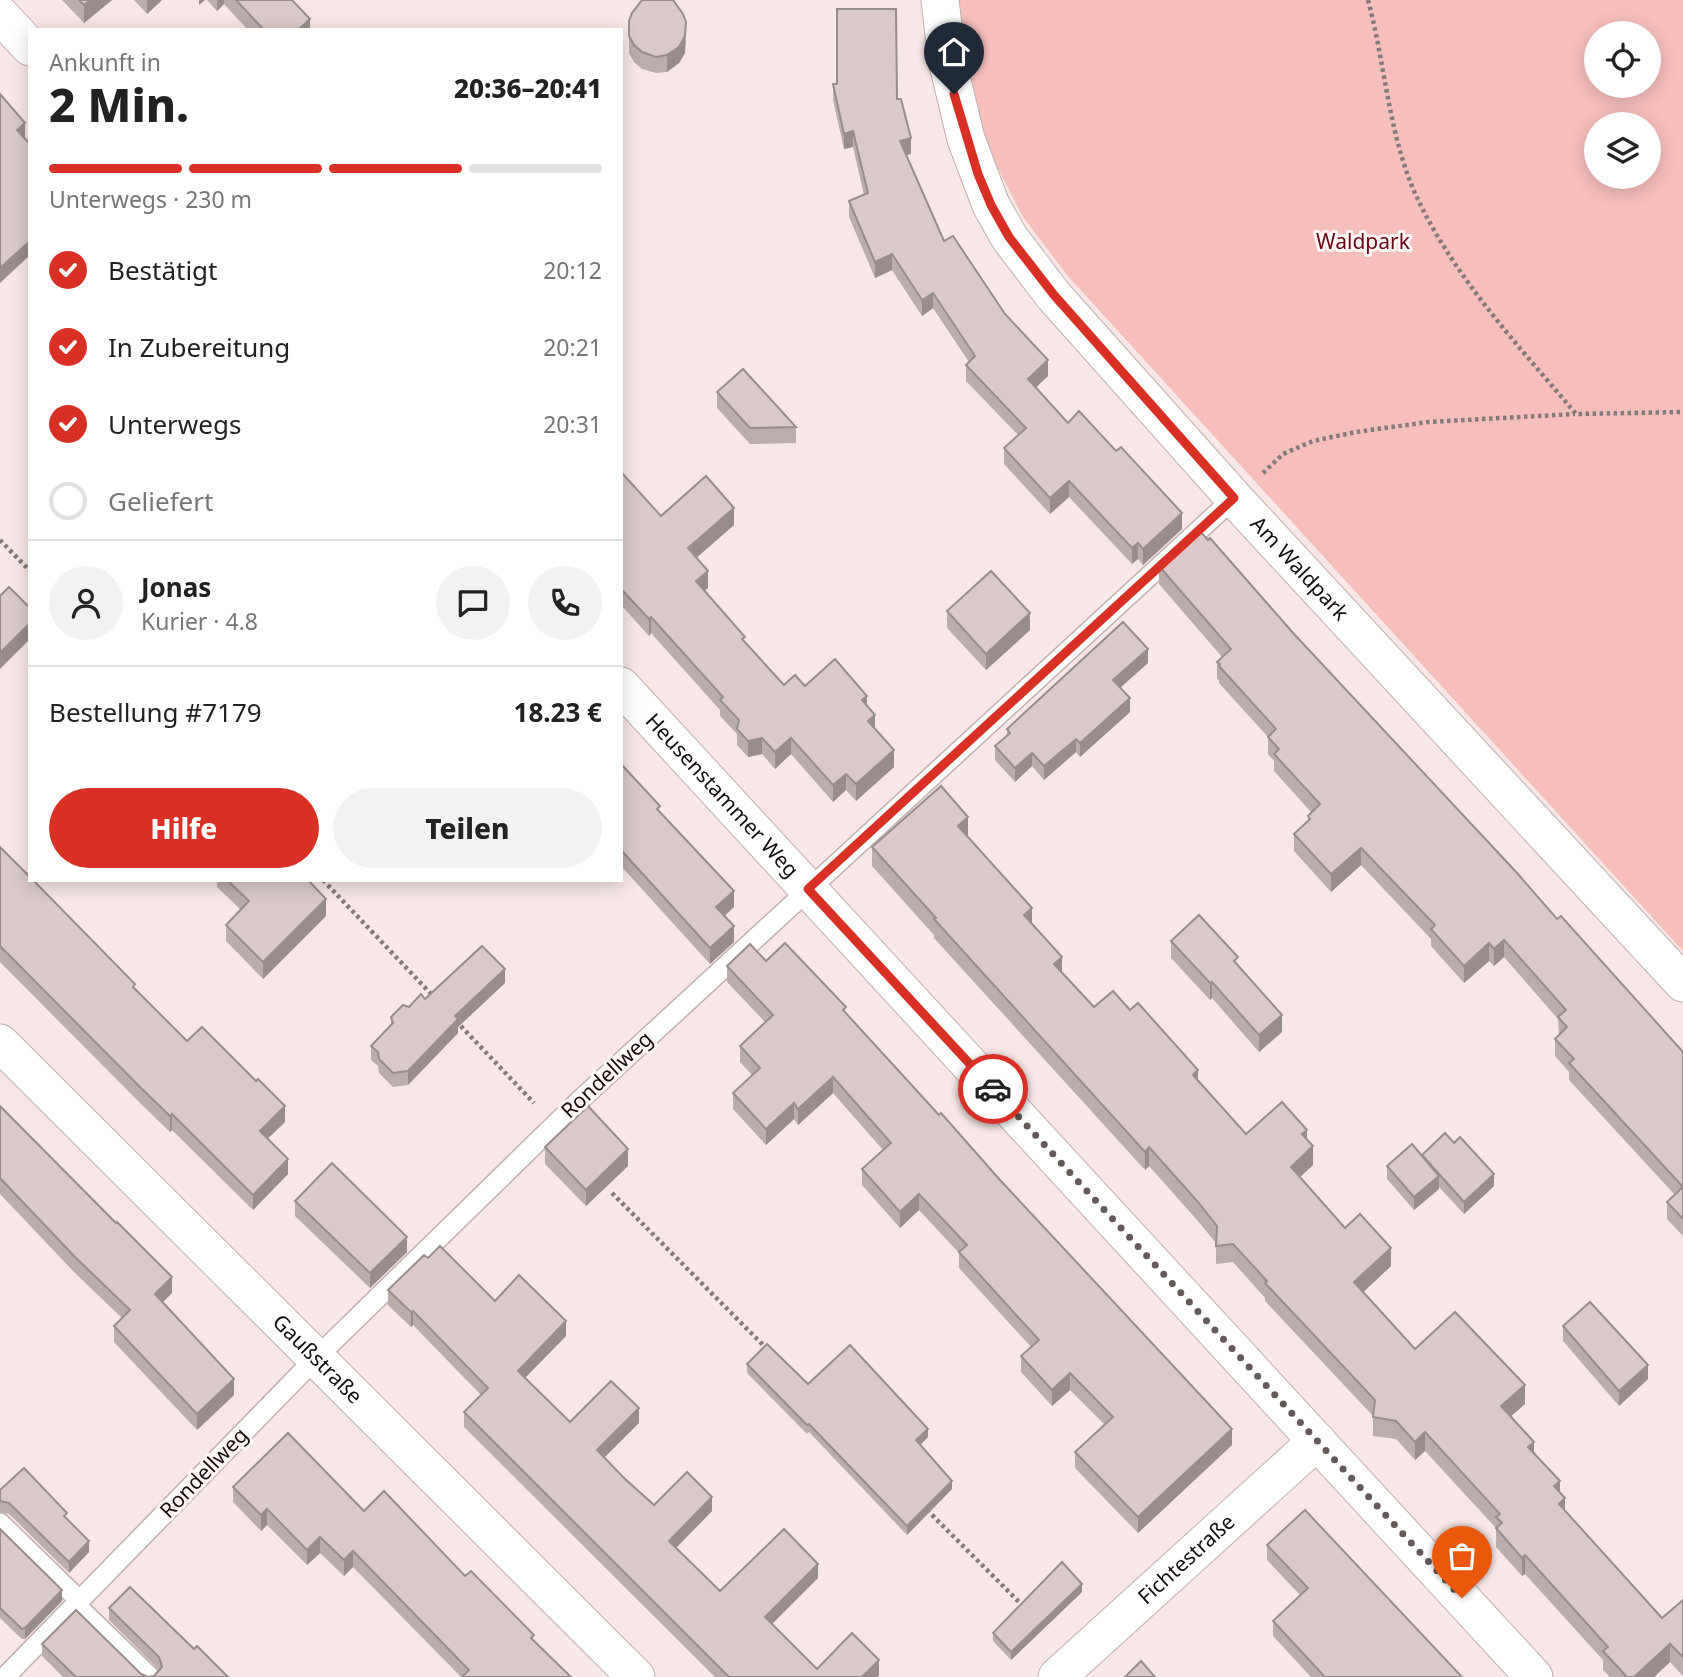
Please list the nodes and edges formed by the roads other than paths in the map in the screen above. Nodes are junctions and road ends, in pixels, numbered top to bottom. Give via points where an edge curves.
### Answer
1 (940, 0) edge
2 (0, 15) edge
3 (28, 45) edge
4 (1234, 498) junction
5 (623, 689) edge
6 (808, 889) junction
7 (1683, 983) edge
8 (0, 1042) edge
9 (317, 1357) junction
10 (1317, 1441) junction
11 (0, 1522) edge
12 (78, 1603) junction
13 (5, 1677) edge
14 (150, 1677) edge
15 (636, 1677) edge
16 (1057, 1677) edge
17 (1534, 1677) edge

1 - 4 street, Am Waldpark via 947,60 966,139 991,205 1009,237 1054,295
2 - 3 street
4 - 6 lane, Rondellweg
4 - 7 street, Am Waldpark
5 - 6 street, Heusenstammer Weg
6 - 9 lane, Rondellweg via 555,1124
6 - 10 street, Heusenstammer Weg
8 - 9 street, Gaußstraße
9 - 12 lane, Rondellweg
9 - 15 street, Gaußstraße
10 - 16 street, Fichtestraße
10 - 17 street, Heusenstammer Weg
11 - 12 lane
12 - 13 lane, Rondellweg
12 - 14 lane

